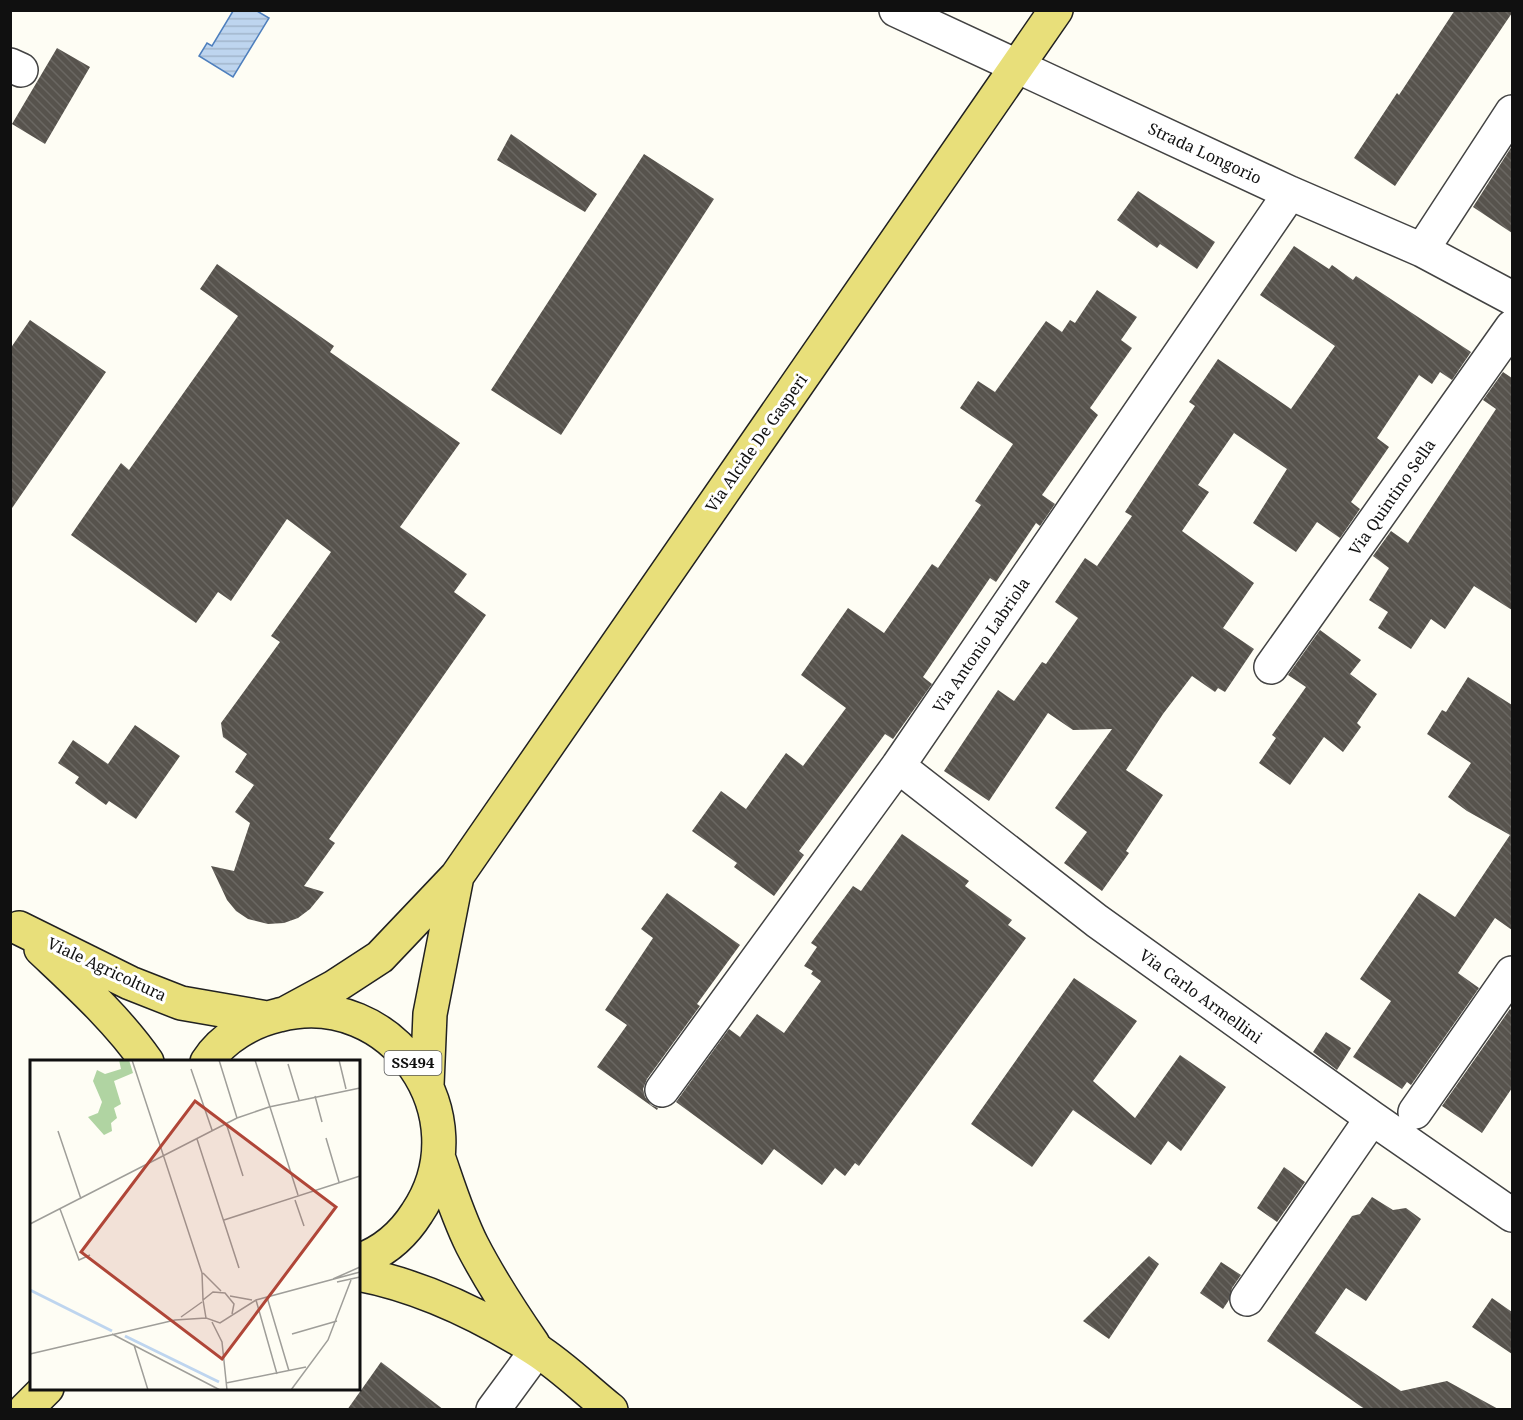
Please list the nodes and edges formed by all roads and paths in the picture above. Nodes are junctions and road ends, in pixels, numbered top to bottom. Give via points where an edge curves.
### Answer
1 (896, 10) edge
2 (1056, 10) edge
3 (1018, 66) junction
4 (1512, 112) edge
5 (1290, 193) junction
6 (1422, 250) junction
7 (1512, 298) edge
8 (1512, 327) edge
9 (1271, 667) dead end
10 (898, 766) junction
11 (457, 876) junction
12 (15, 924) edge
13 (1512, 974) edge
14 (277, 1015) junction
15 (146, 1060) edge
16 (209, 1060) edge
17 (427, 1085) junction
18 (662, 1090) dead end
19 (1415, 1112) dead end
20 (1372, 1118) junction
21 (439, 1158) junction
22 (1512, 1215) edge
23 (360, 1260) edge
24 (360, 1274) edge
25 (1246, 1299) dead end
26 (537, 1350) junction
27 (46, 1390) edge
28 (25, 1410) edge
29 (493, 1410) edge
30 (611, 1410) edge

1 - 3 street, Strada Longorio
2 - 3 main road, Via Alcide De Gasperi
3 - 5 street, Strada Longorio
3 - 11 main road, Via Alcide De Gasperi
4 - 6 street
5 - 6 street, Strada Longorio
5 - 10 street, Via Antonio Labriola
6 - 7 street, Strada Longorio
8 - 9 street, Via Quintino Sella
10 - 18 street, Via Antonio Labriola
10 - 20 street, Via Carlo Armellini via 1097,921
11 - 14 main road, Via Alcide De Gasperi via 380,957 334,987
11 - 17 main road, Via Alcide De Gasperi via 430,1014
12 - 14 main road, Viale Agricoltura / SS494 via 130,983 181,1003
12 - 15 main road, Viale Agricoltura / SS494 via 74,980
13 - 19 street
14 - 16 main road, Viale Agricoltura / SS494 via 236,1033
14 - 17 main road, Viale Agricoltura / SS494 via 320,1011 353,1018 383,1034 409,1056
17 - 21 main road, Viale Agricoltura / SS494 via 439,1121
20 - 22 street, Via Carlo Armellini
20 - 25 street
21 - 23 main road, Viale Agricoltura / SS494 via 428,1197 405,1231
21 - 26 main road, Viale Agricoltura / SS494 via 472,1244
24 - 26 main road, Viale Agricoltura / SS494 via 431,1294
26 - 29 street
26 - 30 main road, Viale Agricoltura / SS494
27 - 28 main road

